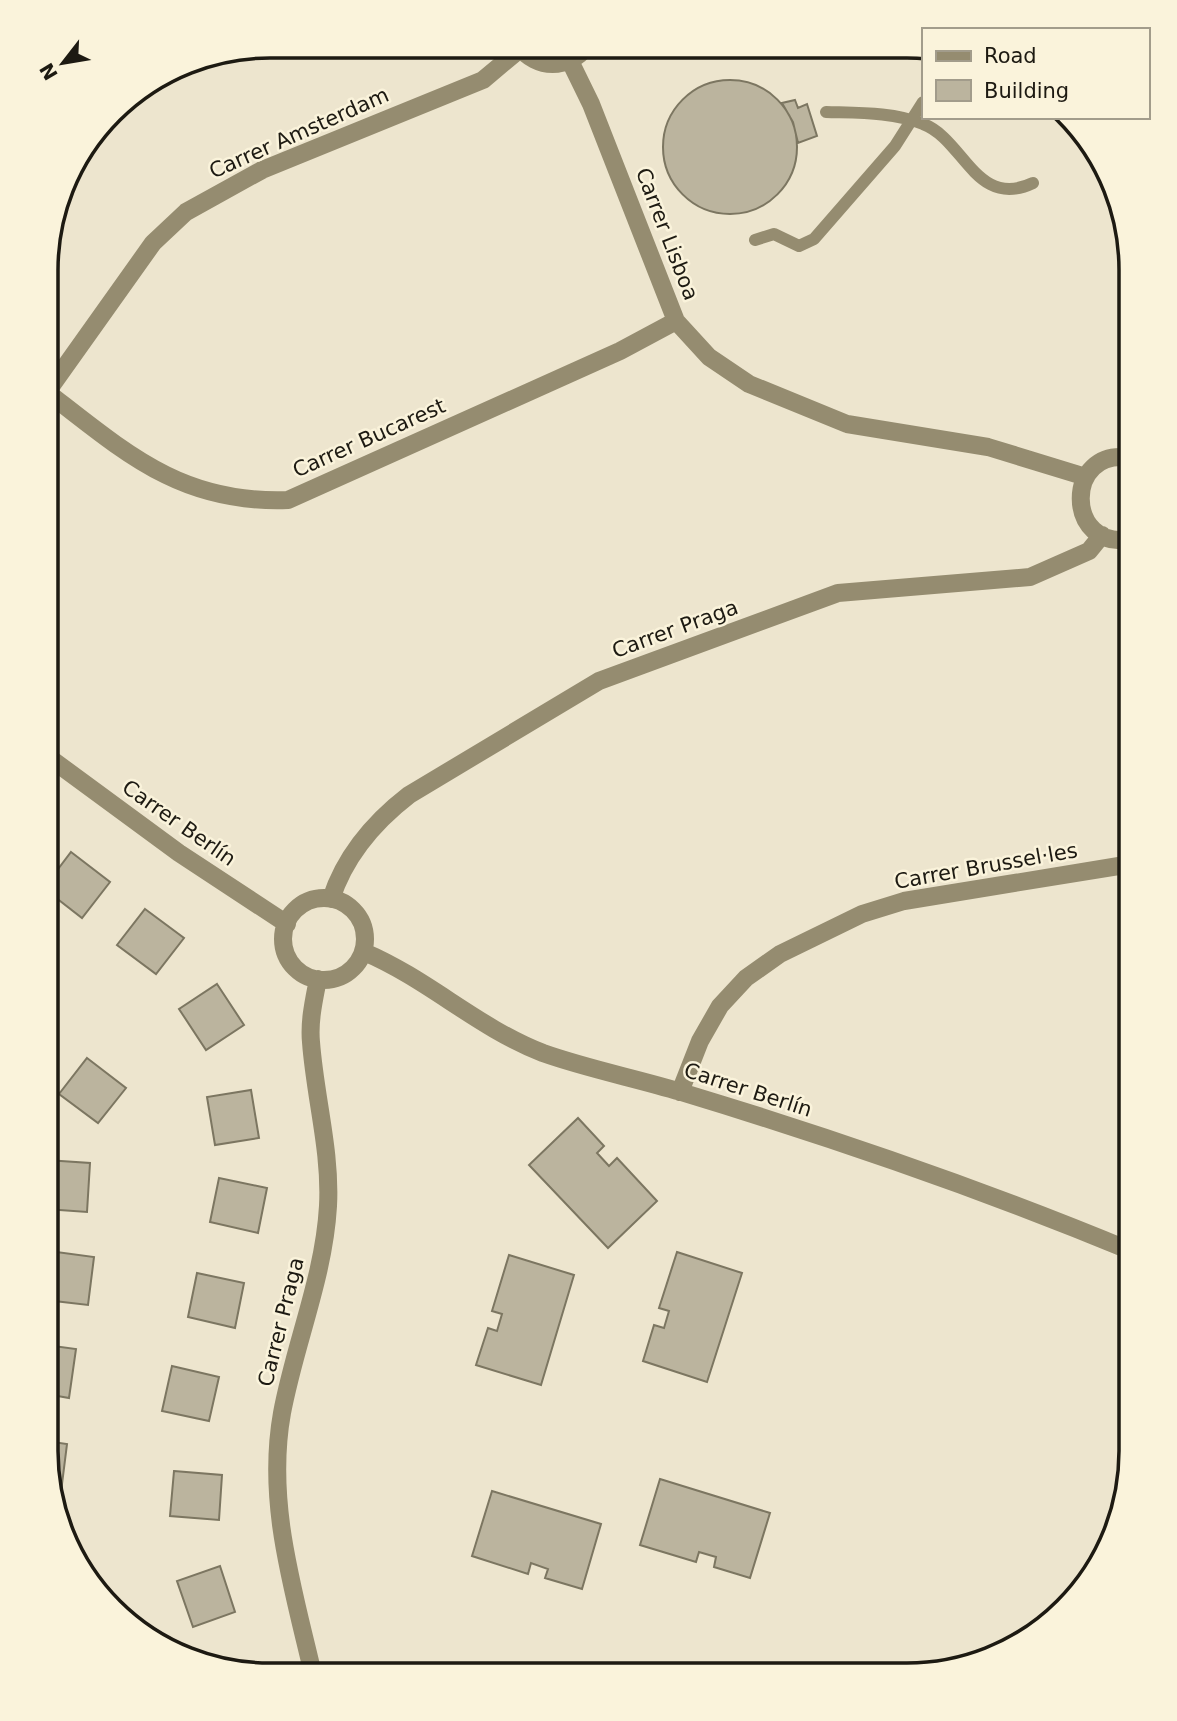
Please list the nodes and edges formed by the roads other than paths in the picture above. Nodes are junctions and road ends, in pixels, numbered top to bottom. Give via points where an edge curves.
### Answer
1 (508, 58) edge
2 (529, 58) edge
3 (573, 58) edge
4 (570, 61) junction
5 (922, 104) edge
6 (826, 112) dead end
7 (914, 121) junction
8 (1033, 183) dead end
9 (755, 240) dead end
10 (676, 321) junction
11 (58, 377) edge
12 (58, 401) edge
13 (1119, 457) edge
14 (1086, 477) junction
15 (1102, 535) junction
16 (1119, 540) edge
17 (58, 764) edge
18 (1119, 866) edge
19 (331, 899) junction
20 (287, 924) junction
21 (364, 952) junction
22 (318, 979) junction
23 (681, 1092) junction
24 (1119, 1246) edge
25 (310, 1663) edge

1 - 11 street, Carrer Amsterdam via 483,80 262,170 187,212 153,243
2 - 4 street via 543,64
3 - 4 street
4 - 10 street, Carrer Lisboa
5 - 7 lane
6 - 7 lane via 884,114
7 - 8 lane via 933,129 986,181 1005,189
7 - 9 lane via 814,239 799,246 774,234
10 - 12 street, Carrer Bucarest via 620,351 288,499 254,501 216,495 180,482 116,446
10 - 14 street, Carrer Lisboa via 709,357 797,406 847,424 988,447
13 - 14 street via 1102,461
14 - 15 street via 1081,507 1092,528
15 - 16 street
15 - 19 street, Carrer Praga via 1088,551 1030,577 838,593 599,681 387,812 356,849
17 - 20 street, Carrer Berlín via 179,853
18 - 23 street, Carrer Brussel·les via 904,901 862,914 780,954 746,978 720,1006 700,1041
19 - 20 street via 309,901
19 - 21 street via 357,914 363,926
20 - 22 street via 284,945 288,958 296,969
21 - 22 street via 348,973
21 - 23 street, Carrer Berlín via 397,966 489,1029 519,1043
22 - 25 street, Carrer Praga via 311,1042 328,1205 317,1276 284,1404 278,1464 281,1533
23 - 24 street, Carrer Berlín via 910,1166

